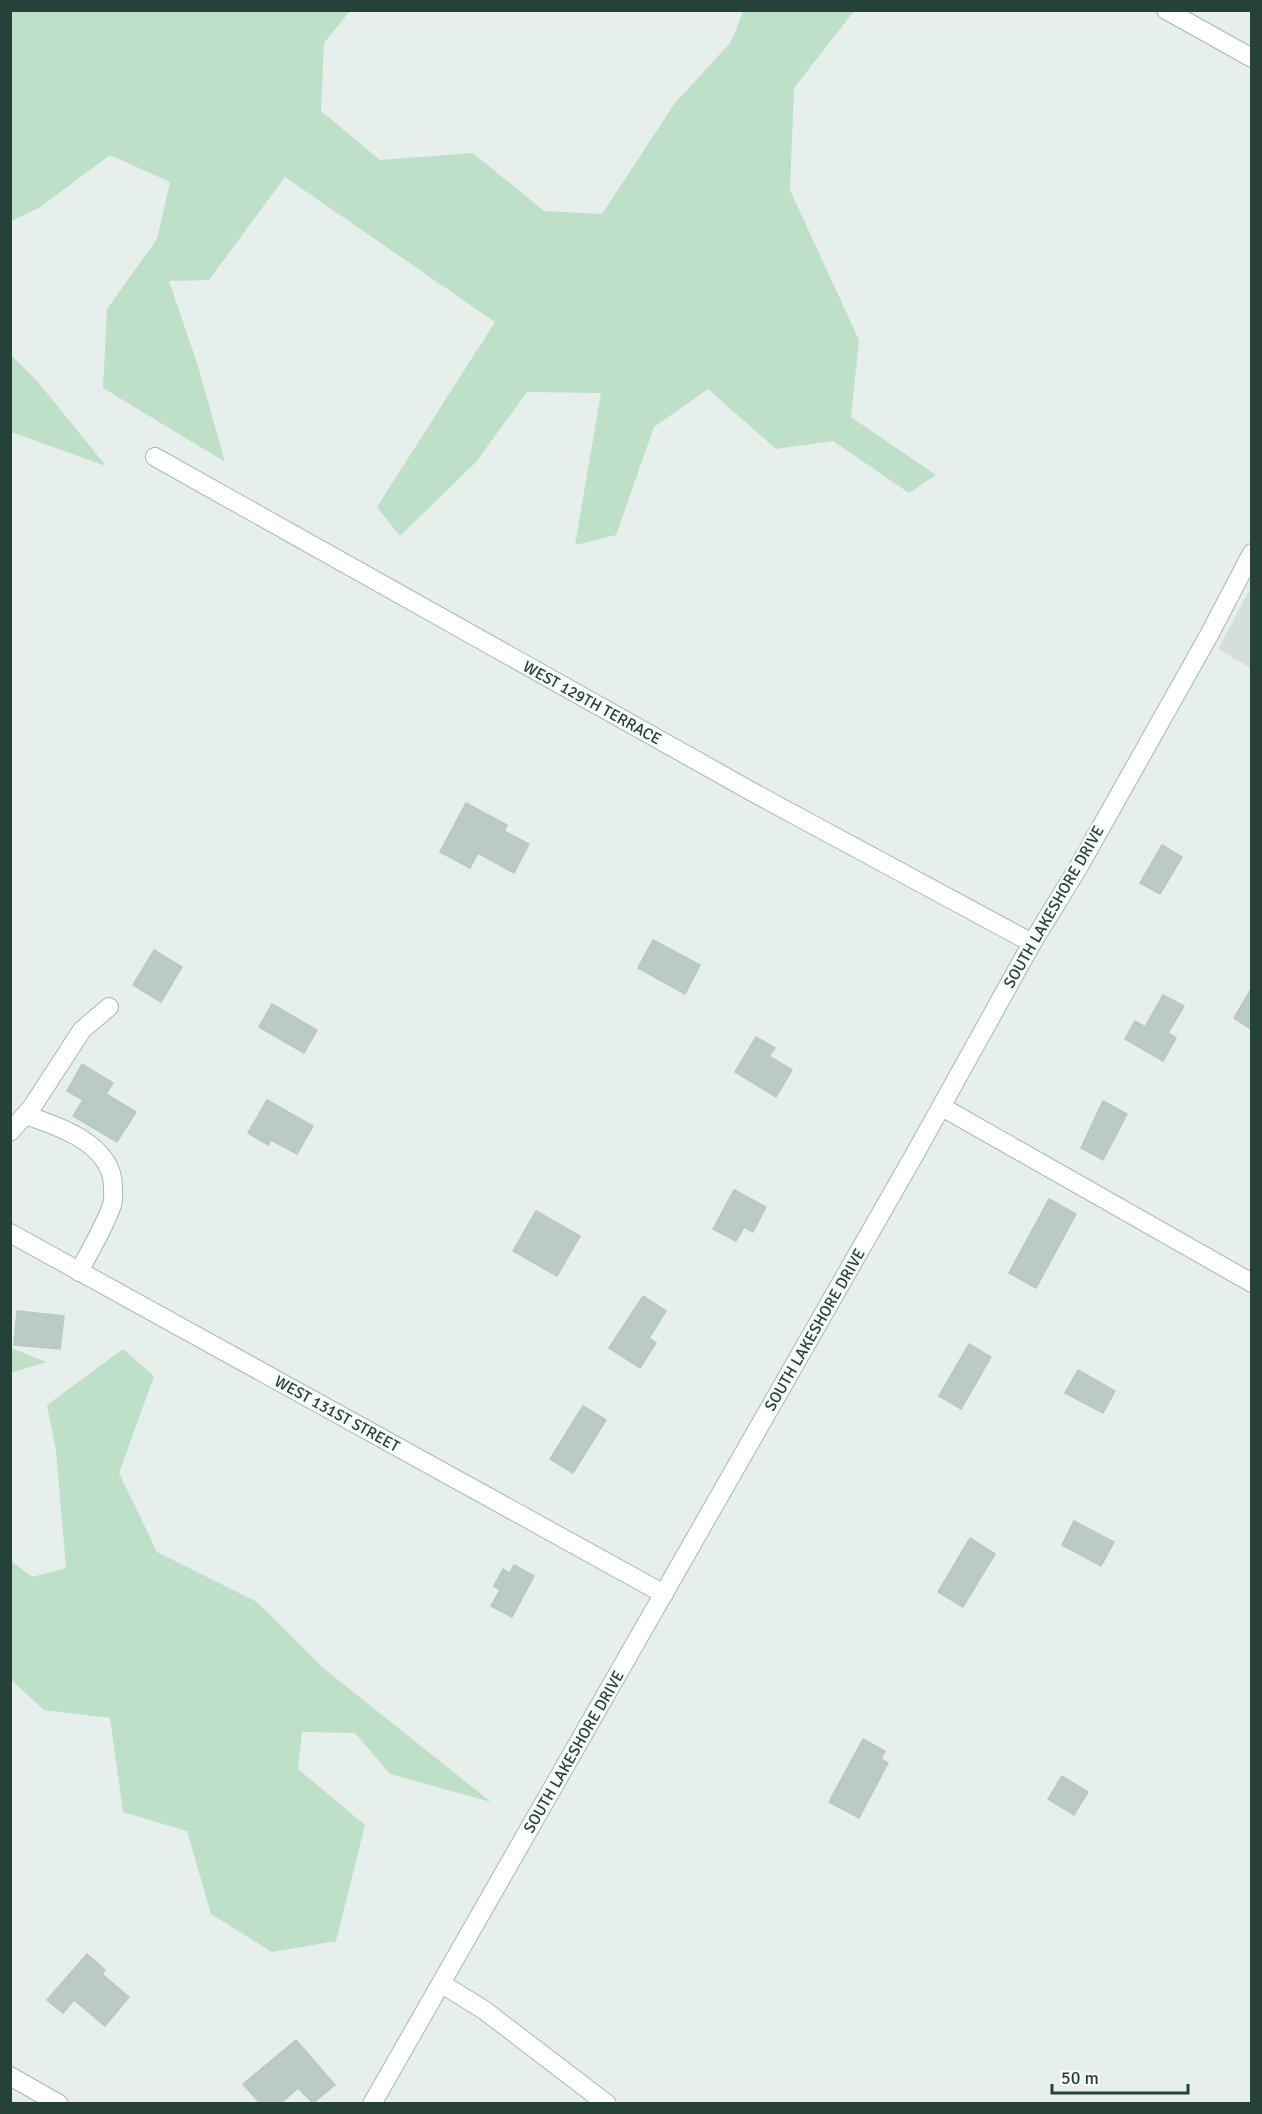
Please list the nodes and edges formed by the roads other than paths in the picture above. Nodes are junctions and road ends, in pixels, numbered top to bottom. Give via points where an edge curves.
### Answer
1 (1166, 10) edge
2 (1251, 58) edge
3 (154, 458) dead end
4 (1251, 554) edge
5 (1032, 943) junction
6 (109, 1007) dead end
7 (942, 1107) junction
8 (25, 1115) junction
9 (10, 1132) edge
10 (10, 1233) edge
11 (80, 1272) junction
12 (1251, 1283) edge
13 (664, 1594) junction
14 (442, 1984) junction
15 (10, 2076) edge
16 (59, 2103) edge
17 (372, 2103) edge
18 (607, 2103) edge

1 - 2 street
3 - 5 street, WEST 129TH TERRACE via 747,789
4 - 5 street, SOUTH LAKESHORE DRIVE via 1208,637
5 - 7 street, SOUTH LAKESHORE DRIVE
6 - 8 street via 82,1030
7 - 12 street
7 - 13 street, SOUTH LAKESHORE DRIVE
8 - 9 street
8 - 11 street via 81,1139 102,1156 113,1177 113,1203
10 - 11 street, WEST 131ST STREET
11 - 13 street, WEST 131ST STREET
13 - 14 street, SOUTH LAKESHORE DRIVE
14 - 17 street, SOUTH LAKESHORE DRIVE
14 - 18 street via 484,2010
15 - 16 street

